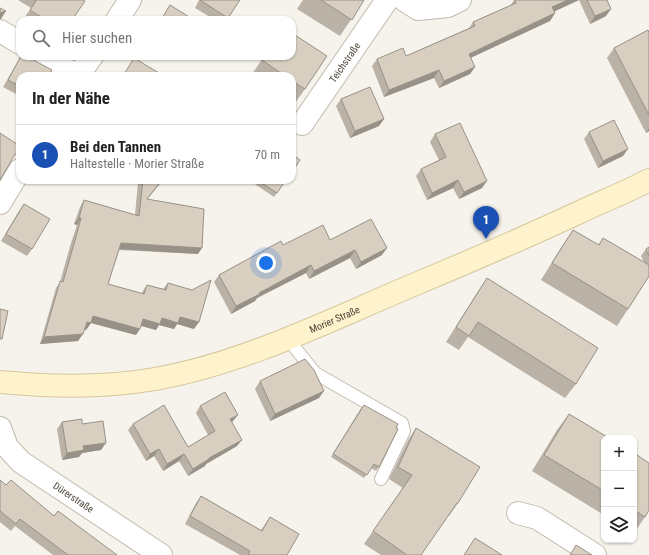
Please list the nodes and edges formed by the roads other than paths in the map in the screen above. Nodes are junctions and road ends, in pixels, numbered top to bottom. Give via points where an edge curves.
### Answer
1 (130, 0) edge
2 (387, 0) edge
3 (404, 0) edge
4 (460, 0) edge
5 (119, 16) edge
6 (0, 31) edge
7 (16, 41) edge
8 (50, 60) edge
9 (89, 60) edge
10 (71, 72) edge
11 (81, 72) edge
12 (302, 124) dead end
13 (16, 177) edge
14 (649, 180) edge
15 (0, 203) edge
16 (288, 339) junction
17 (0, 382) edge
18 (0, 428) edge
19 (381, 479) dead end
20 (518, 513) dead end
21 (161, 555) edge
22 (595, 555) edge

1 - 5 street
2 - 12 street, Teichstraße
3 - 4 street via 418,9 448,6
6 - 7 street
8 - 10 street
9 - 11 street
13 - 15 street
14 - 16 main road, Morier Straße via 500,249
16 - 17 main road, Morier Straße via 203,368 155,379 114,385 76,386
16 - 19 lane via 315,373 402,423 404,431
18 - 21 street, Dürerstraße via 8,447 21,462
20 - 22 street via 537,518

